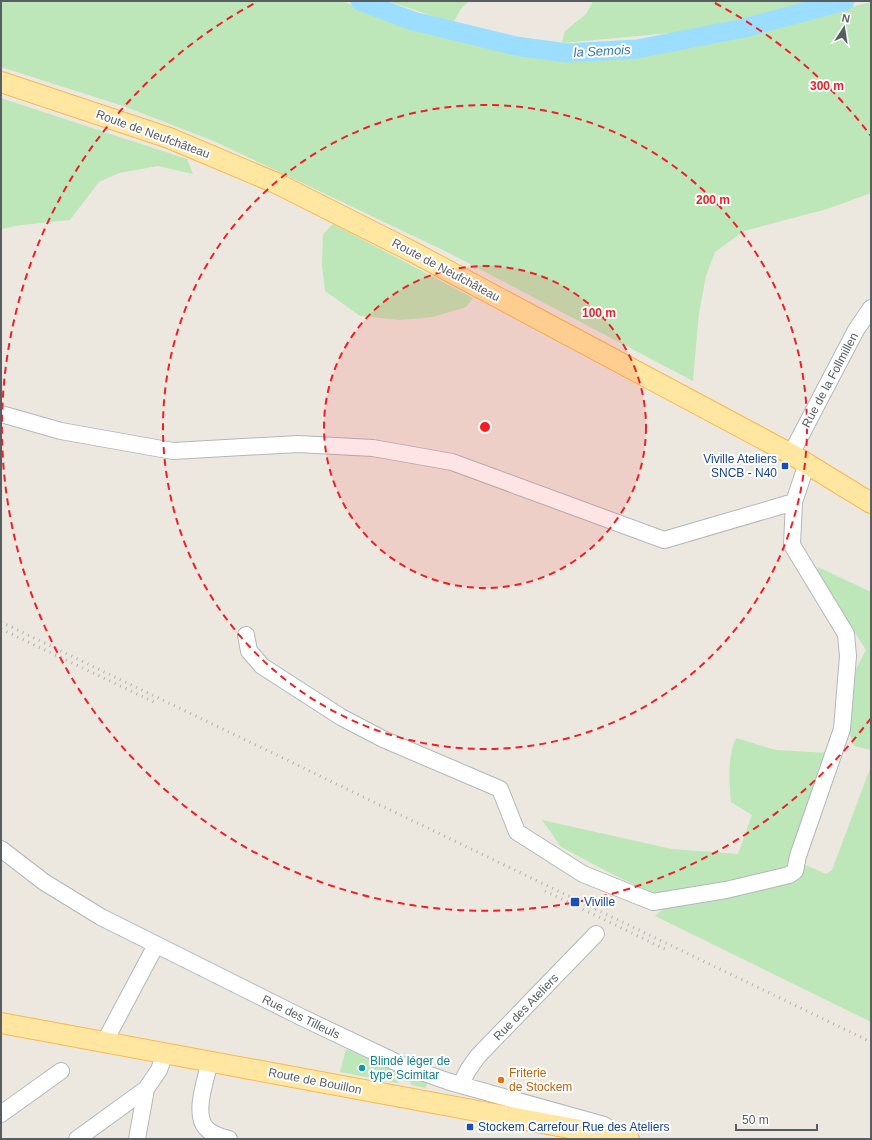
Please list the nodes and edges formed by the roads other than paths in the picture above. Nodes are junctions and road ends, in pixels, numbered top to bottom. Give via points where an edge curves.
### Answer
1 (1, 82) edge
2 (871, 308) edge
3 (1, 414) edge
4 (799, 458) junction
5 (794, 502) junction
6 (871, 503) edge
7 (246, 635) dead end
8 (1, 849) edge
9 (596, 934) dead end
10 (156, 945) junction
11 (1, 1023) edge
12 (105, 1041) junction
13 (166, 1053) junction
14 (210, 1061) junction
15 (61, 1071) dead end
16 (455, 1083) junction
17 (146, 1089) junction
18 (454, 1107) junction
19 (1, 1114) edge
20 (626, 1138) edge
21 (77, 1139) edge
22 (136, 1139) edge
23 (229, 1139) edge

1 - 4 main road, Route de Neufchâteau via 169,138 276,183 397,244
2 - 4 street, Rue de la Follmillen via 856,330
3 - 5 street via 61,431 173,451 298,444 373,448 452,462 664,540
4 - 5 street, Rue de la Follmillen
4 - 6 main road, Route de Neufchâteau
5 - 7 street, Rue de la Follmillen via 792,545 846,634 848,656 842,729 795,871 789,875 733,889 653,902 583,874 517,832 500,789 383,739 341,717 262,666 250,651
8 - 10 street, Rue des Tilleuls via 72,900
9 - 16 street, Rue des Ateliers
10 - 12 street
10 - 16 street, Rue des Tilleuls via 404,1066
11 - 12 main road, Route de Bouillon
12 - 13 main road, Route de Bouillon
13 - 14 main road, Route de Bouillon
13 - 17 street via 160,1070
14 - 18 main road, Route de Bouillon
14 - 23 street via 200,1110 201,1120 206,1129
15 - 19 street
16 - 18 street
16 - 20 street, Rue des Tilleuls via 604,1125
17 - 21 street
17 - 22 street
18 - 20 main road, Route de Bouillon

